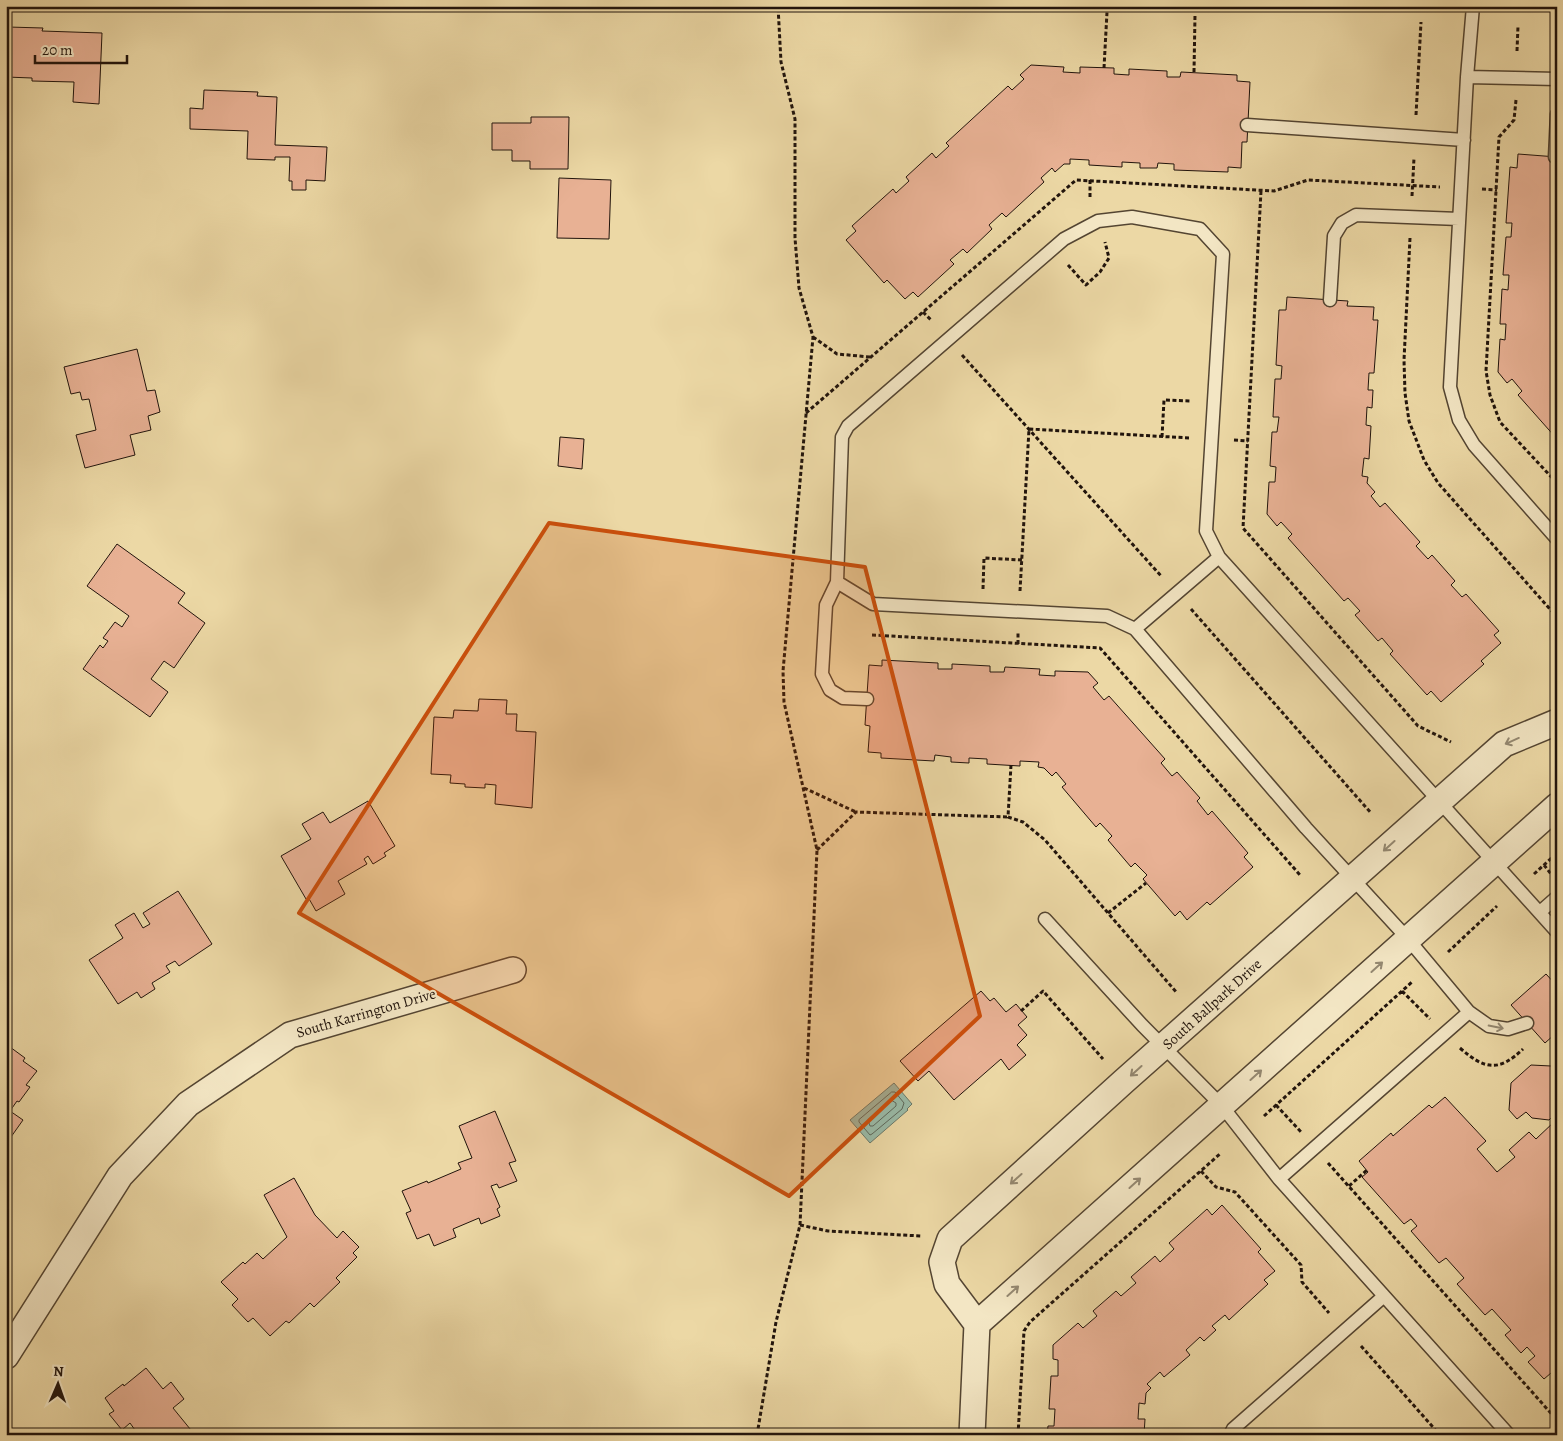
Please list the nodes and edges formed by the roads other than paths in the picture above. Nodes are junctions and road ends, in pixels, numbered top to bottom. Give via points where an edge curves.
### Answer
1 (1473, 6) edge
2 (1467, 76) junction
3 (1557, 79) edge
4 (1557, 114) edge
5 (1247, 125) dead end
6 (1464, 140) junction
7 (1555, 157) dead end
8 (1459, 219) junction
9 (1330, 300) dead end
10 (1557, 540) edge
11 (1219, 557) junction
12 (836, 582) junction
13 (1134, 629) junction
14 (867, 699) dead end
15 (1557, 722) edge
16 (1439, 801) junction
17 (1557, 806) edge
18 (1495, 862) junction
19 (1353, 878) junction
20 (1557, 897) edge
21 (1540, 912) junction
22 (1045, 919) dead end
23 (1557, 932) edge
24 (1408, 939) junction
25 (513, 970) dead end
26 (1469, 1012) junction
27 (1527, 1023) dead end
28 (1163, 1047) junction
29 (1222, 1106) junction
30 (1279, 1179) junction
31 (1384, 1296) junction
32 (977, 1324) junction
33 (6, 1356) edge
34 (972, 1435) edge
35 (1230, 1435) edge
36 (1509, 1435) edge

1 - 2 lane
2 - 3 lane
2 - 6 lane
4 - 7 lane
5 - 6 lane
6 - 8 lane
8 - 9 lane via 1356,215 1342,223 1334,236
8 - 10 lane via 1450,387 1459,420 1474,446
11 - 12 lane via 1206,531 1223,254 1200,229 1132,217 1098,221 1064,239 848,426 842,437
11 - 13 lane
11 - 16 lane
12 - 13 lane via 873,604 1107,616
12 - 14 lane via 826,605 822,674 830,690 843,698
13 - 19 lane
15 -> 16 street, South Ballpark Drive via 1504,744
16 - 18 lane
16 -> 19 street, South Ballpark Drive
17 - 18 street
18 - 21 lane
18 - 24 street
19 - 24 lane
19 - 28 street, South Ballpark Drive
20 - 21 lane
21 - 23 lane
22 - 28 lane
24 - 26 lane
29 -> 24 street
25 - 33 street, South Karrington Drive via 290,1035 188,1104 120,1176
26 -> 27 lane via 1489,1026 1508,1029
26 - 30 lane
28 - 29 lane
28 -> 32 street, South Ballpark Drive via 950,1239 942,1262 947,1284
29 - 30 lane
32 -> 29 street
30 - 31 lane
31 - 35 lane
31 - 36 lane
32 - 34 street

